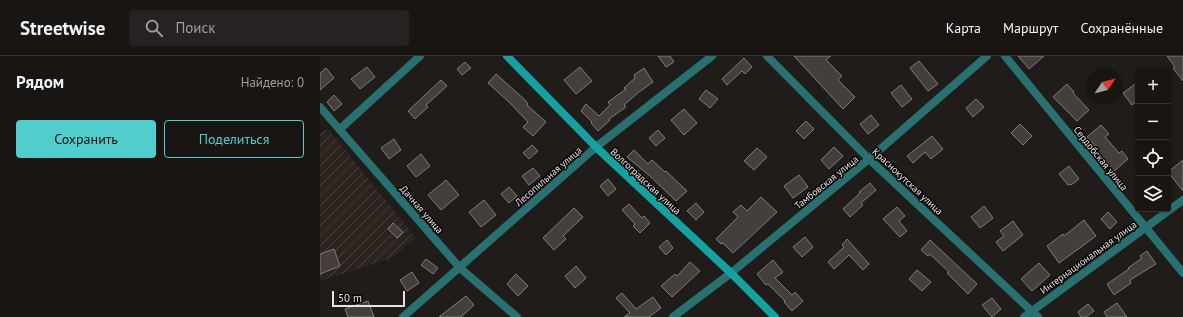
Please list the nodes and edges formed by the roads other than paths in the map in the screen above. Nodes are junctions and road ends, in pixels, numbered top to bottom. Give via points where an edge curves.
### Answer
1 (420, 56) edge
2 (507, 56) edge
3 (712, 56) edge
4 (767, 56) edge
5 (987, 56) edge
6 (1005, 56) edge
7 (320, 108) edge
8 (340, 129) junction
9 (596, 147) junction
10 (869, 159) junction
11 (1183, 200) edge
12 (1145, 228) junction
13 (460, 268) junction
14 (730, 273) junction
15 (1183, 273) edge
16 (1035, 314) edge
17 (403, 317) edge
18 (517, 317) edge
19 (673, 317) edge
20 (775, 317) edge
21 (1024, 317) edge

1 - 8 street
2 - 9 street, Волгоградская улица
3 - 9 street, Лесопильная улица
4 - 10 street, Краснокутская улица
5 - 10 street, Тамбовская улица
6 - 12 street, Сердобская улица
7 - 8 street, Дачная улица
8 - 13 street, Дачная улица
9 - 13 street, Лесопильная улица
9 - 14 street, Волгоградская улица
10 - 14 street, Тамбовская улица
10 - 16 street, Краснокутская улица
11 - 12 street, Интернациональная улица
12 - 15 street, Сердобская улица
12 - 16 street, Интернациональная улица
13 - 17 street, Лесопильная улица
13 - 18 street, Дачная улица
14 - 19 street, Тамбовская улица
14 - 20 street, Волгоградская улица
16 - 21 street, Интернациональная улица

